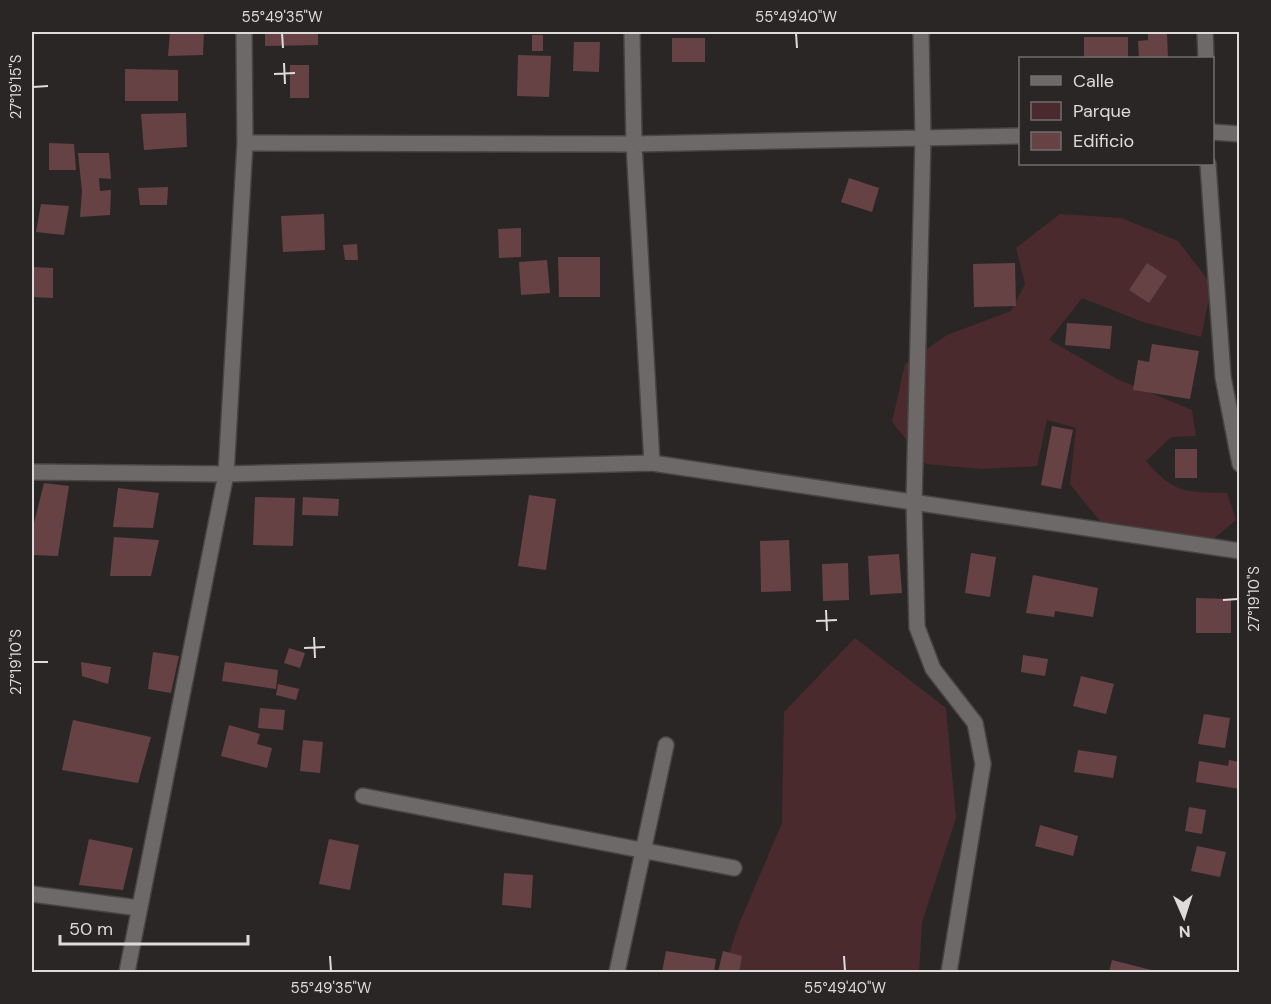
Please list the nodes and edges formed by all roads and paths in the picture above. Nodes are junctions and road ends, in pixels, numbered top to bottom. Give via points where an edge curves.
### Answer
1 (244, 32) edge
2 (632, 32) edge
3 (921, 32) edge
4 (1205, 32) edge
5 (1206, 57) edge
6 (1214, 132) edge
7 (1239, 134) edge
8 (1019, 136) edge
9 (923, 138) junction
10 (245, 142) junction
11 (634, 144) junction
12 (1208, 165) edge
13 (652, 463) junction
14 (1239, 464) edge
15 (32, 472) edge
16 (226, 474) junction
17 (914, 502) junction
18 (1239, 551) edge
19 (666, 746) dead end
20 (363, 796) dead end
21 (644, 850) junction
22 (734, 868) dead end
23 (32, 894) edge
24 (139, 908) junction
25 (127, 972) edge
26 (617, 972) edge
27 (949, 972) edge

1 - 10 street
2 - 11 street
3 - 9 street
4 - 5 street
6 - 7 street
8 - 9 street
9 - 11 street
9 - 17 street
10 - 11 street
10 - 16 street
11 - 13 street
12 - 14 street via 1223,377
13 - 16 street
13 - 17 street
15 - 16 street
16 - 24 street
17 - 18 street
17 - 27 street via 917,627 933,669 975,723 982,764
19 - 21 street
20 - 21 street
21 - 22 street
21 - 26 street
23 - 24 street
24 - 25 street

